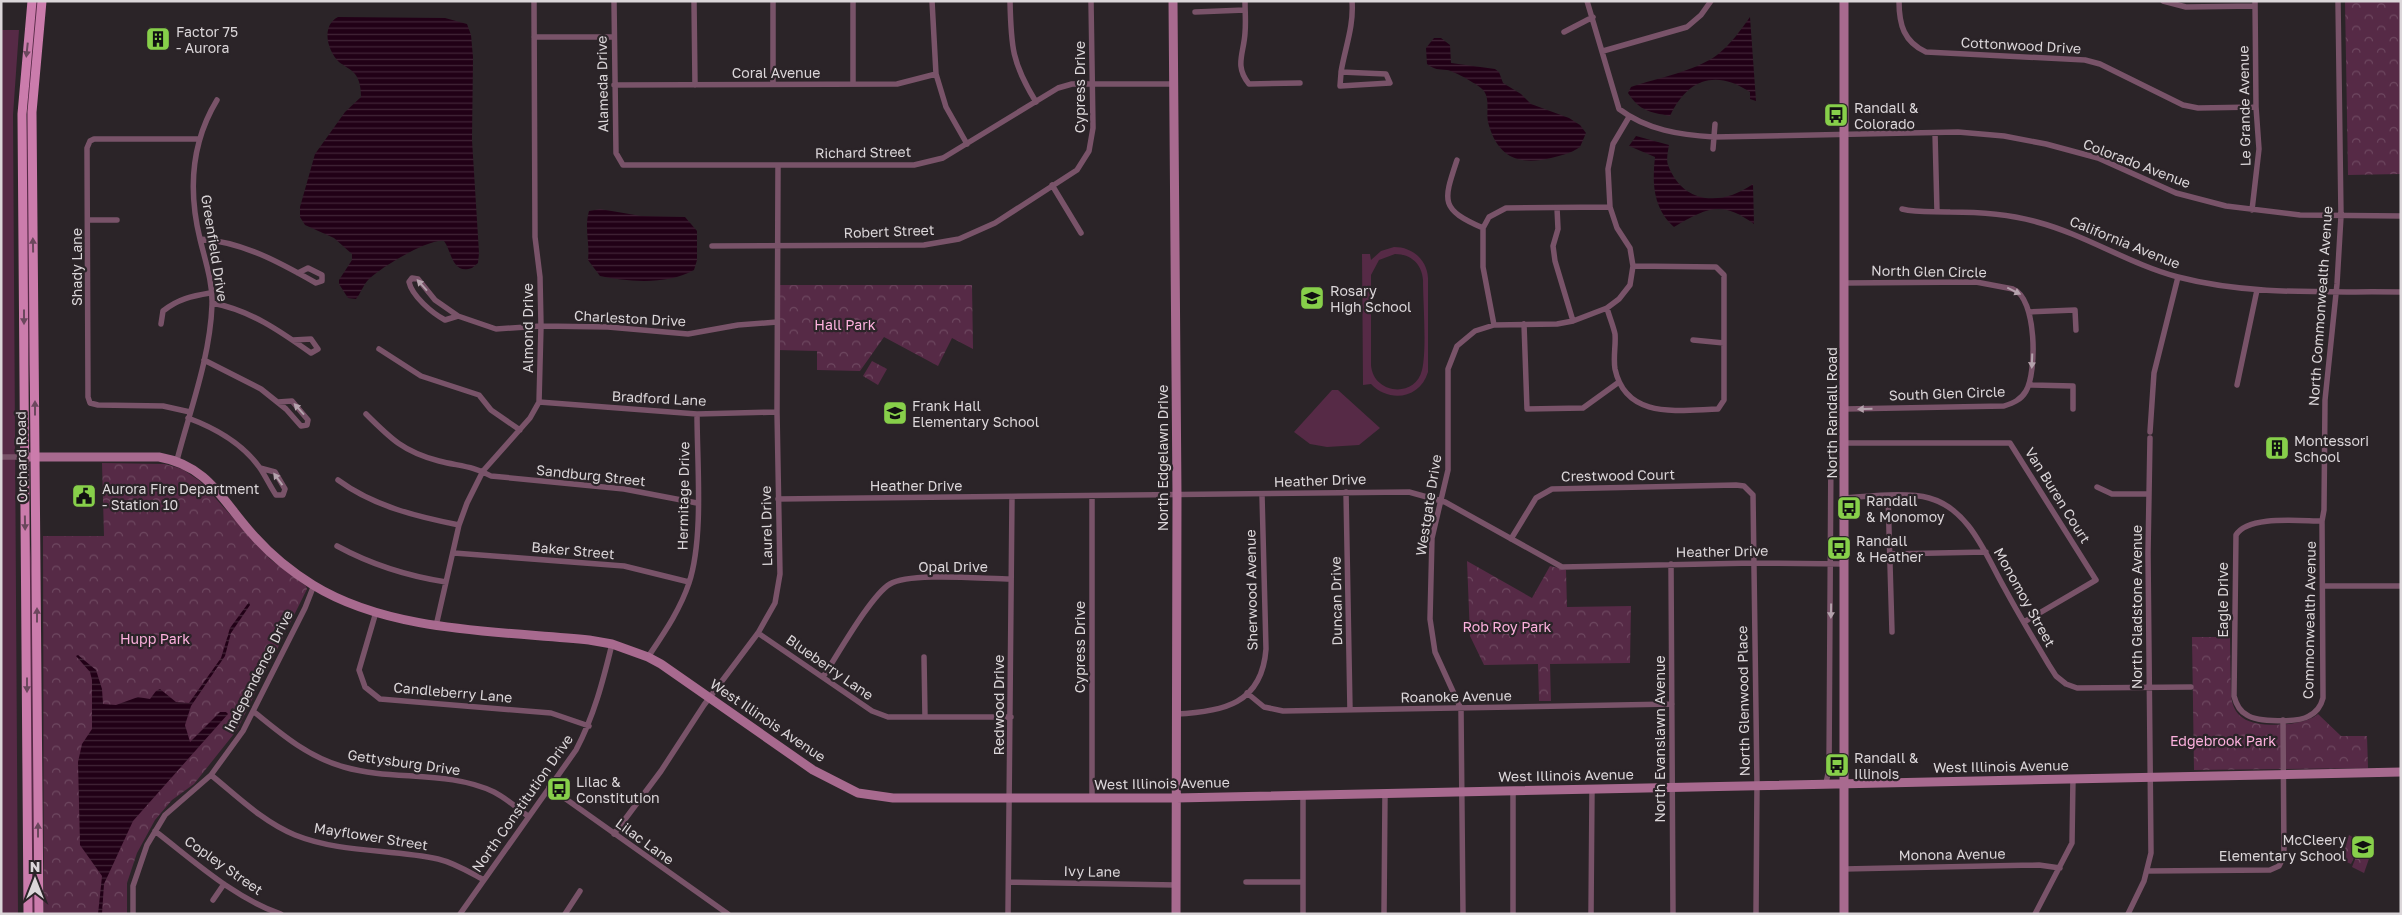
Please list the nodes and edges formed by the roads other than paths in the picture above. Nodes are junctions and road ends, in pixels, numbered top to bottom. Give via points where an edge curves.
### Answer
1 (32, 1) edge
2 (42, 1) edge
3 (534, 1) edge
4 (614, 1) edge
5 (694, 1) edge
6 (772, 1) edge
7 (853, 1) edge
8 (932, 1) edge
9 (1010, 1) edge
10 (1091, 1) edge
11 (1173, 1) edge
12 (1245, 1) edge
13 (1352, 1) edge
14 (1587, 1) edge
15 (1711, 1) edge
16 (1844, 1) edge
17 (1899, 1) edge
18 (2163, 1) edge
19 (2338, 1) edge
20 (2255, 4) edge
21 (1245, 10) junction
22 (1195, 12) dead end
23 (1593, 16) junction
24 (1564, 32) dead end
25 (534, 37) junction
26 (614, 37) junction
27 (1603, 51) junction
28 (1341, 72) junction
29 (936, 74) junction
30 (1300, 83) dead end
31 (773, 84) junction
32 (853, 84) junction
33 (1092, 84) junction
34 (1174, 84) junction
35 (614, 85) junction
36 (695, 85) junction
37 (217, 100) dead end
38 (1036, 102) junction
39 (2256, 107) junction
40 (1629, 117) junction
41 (1715, 124) dead end
42 (1935, 133) junction
43 (1844, 134) junction
44 (1714, 137) junction
45 (199, 139) junction
46 (967, 144) junction
47 (1713, 149) dead end
48 (1457, 160) dead end
49 (622, 165) joint
50 (778, 165) junction
51 (1052, 185) junction
52 (1610, 207) junction
53 (1557, 208) junction
54 (1902, 209) dead end
55 (2252, 210) junction
56 (1938, 212) junction
57 (2341, 216) junction
58 (2401, 216) edge
59 (88, 220) junction
60 (117, 220) dead end
61 (1483, 228) junction
62 (1081, 233) dead end
63 (200, 239) junction
64 (712, 246) dead end
65 (778, 246) junction
66 (1633, 266) junction
67 (298, 273) dead end
68 (2178, 277) junction
69 (1845, 283) junction
70 (2257, 290) junction
71 (2336, 291) junction
72 (2401, 292) edge
73 (210, 293) junction
74 (212, 303) junction
75 (1607, 308) junction
76 (2029, 312) junction
77 (458, 316) junction
78 (1573, 321) junction
79 (777, 322) junction
80 (161, 324) dead end
81 (1524, 324) junction
82 (1494, 325) junction
83 (541, 326) junction
84 (2076, 330) dead end
85 (293, 340) dead end
86 (1693, 340) dead end
87 (1724, 342) junction
88 (379, 349) dead end
89 (204, 360) junction
90 (1619, 382) junction
91 (2029, 385) junction
92 (2238, 385) dead end
93 (278, 402) junction
94 (539, 402) junction
95 (1845, 409) junction
96 (2073, 409) dead end
97 (777, 412) junction
98 (366, 414) dead end
99 (697, 414) junction
100 (189, 415) junction
101 (520, 430) junction
102 (1845, 443) junction
103 (1831, 444) dead end
104 (1, 457) edge
105 (25, 457) junction
106 (35, 457) junction
107 (176, 460) junction
108 (260, 468) junction
109 (483, 471) junction
110 (338, 480) dead end
111 (2097, 487) dead end
112 (1749, 490) joint
113 (1346, 492) junction
114 (1262, 494) junction
115 (2148, 494) junction
116 (1092, 496) junction
117 (1176, 496) junction
118 (1888, 496) junction
119 (1012, 497) junction
120 (778, 498) junction
121 (1845, 498) junction
122 (1442, 501) junction
123 (697, 503) junction
124 (2322, 521) junction
125 (460, 525) junction
126 (1511, 539) junction
127 (337, 546) dead end
128 (1986, 552) junction
129 (454, 553) junction
130 (1890, 554) junction
131 (1831, 562) junction
132 (1754, 563) junction
133 (1671, 564) junction
134 (1845, 564) junction
135 (1011, 579) junction
136 (446, 582) junction
137 (689, 582) junction
138 (314, 585) junction
139 (2323, 586) junction
140 (2401, 586) edge
141 (376, 612) junction
142 (2024, 622) junction
143 (436, 626) junction
144 (1892, 632) dead end
145 (758, 633) junction
146 (612, 644) junction
147 (648, 657) junction
148 (924, 657) dead end
149 (823, 677) junction
150 (2149, 687) junction
151 (2191, 687) dead end
152 (1247, 693) junction
153 (709, 698) junction
154 (1672, 704) junction
155 (1462, 709) junction
156 (1350, 710) junction
157 (253, 711) junction
158 (1176, 714) junction
159 (925, 717) junction
160 (1010, 717) junction
161 (2283, 720) junction
162 (589, 726) junction
163 (2401, 772) edge
164 (2284, 774) junction
165 (211, 775) junction
166 (2150, 777) junction
167 (2073, 778) junction
168 (1826, 783) junction
169 (1844, 783) junction
170 (1757, 785) junction
171 (1673, 786) junction
172 (549, 787) junction
173 (1592, 789) junction
174 (1513, 790) junction
175 (1462, 792) junction
176 (1385, 793) junction
177 (1303, 795) junction
178 (1010, 797) junction
179 (1092, 798) junction
180 (1176, 798) junction
181 (528, 816) junction
182 (155, 832) junction
183 (614, 834) junction
184 (2060, 868) junction
185 (1844, 869) junction
186 (2147, 871) junction
187 (484, 880) junction
188 (1009, 882) junction
189 (1246, 882) dead end
190 (1303, 882) junction
191 (224, 884) junction
192 (1176, 885) junction
193 (580, 891) dead end
194 (213, 900) dead end
195 (28, 914) edge
196 (39, 914) edge
197 (133, 914) edge
198 (281, 914) edge
199 (460, 914) edge
200 (565, 914) edge
201 (728, 914) edge
202 (1008, 914) edge
203 (1176, 914) edge
204 (1303, 914) edge
205 (1384, 914) edge
206 (1462, 914) edge
207 (1513, 914) edge
208 (1591, 914) edge
209 (1672, 914) edge
210 (1756, 914) edge
211 (1844, 914) edge
212 (2035, 914) edge
213 (2128, 914) edge

1 -> 105 main road, Orchard Road via 22,114
106 -> 2 main road, Orchard Road via 32,112
3 - 25 street, Almond Drive
4 - 26 street, Alameda Drive
5 - 36 street
6 - 31 street
7 - 32 street
8 - 29 street
9 - 38 street via 1011,42 1020,76
10 - 33 street, Cypress Drive
11 - 34 street, North Edgelawn Drive
12 - 21 street
13 - 28 street via 1351,29
14 - 23 street
15 - 27 street via 1687,27
16 - 43 street, North Randall Road
17 - 39 street, Cottonwood Drive via 1903,32 1914,46 1926,52 2085,60 2100,64 2183,105 2198,108
18 - 20 street via 2186,7
19 - 57 street, North Commonwealth Avenue
20 - 39 street, Le Grande Avenue
21 - 22 street
21 - 30 street via 1245,36 1239,66 1243,77 1249,84
23 - 24 street
23 - 27 street
25 - 26 street
25 - 83 street, Almond Drive via 535,237
26 - 35 street, Alameda Drive
27 - 40 street via 1619,109
28 - 28 street via 1340,86 1390,83 1386,74
29 - 32 street, Coral Avenue via 897,84
29 - 46 street via 946,106
31 - 32 street, Coral Avenue
31 - 36 street, Coral Avenue
33 - 34 street, Richard Street
33 - 38 street, Richard Street via 1058,88
33 - 51 street, Cypress Drive via 1093,128 1089,151 1077,170
34 - 117 street, North Edgelawn Drive
35 - 36 street, Coral Avenue
35 - 49 street, Alameda Drive via 616,153
37 - 45 street, Greenfield Drive
38 - 46 street, Richard Street
39 - 55 street, Le Grande Avenue via 2260,148
40 - 44 street, Colorado Avenue via 1649,127
40 - 52 street via 1613,144 1608,169
41 - 44 street
42 - 43 street, Colorado Avenue
42 - 55 street, Colorado Avenue via 2004,136 2046,144 2098,158 2151,183 2199,200
42 - 56 street
43 - 44 street, Colorado Avenue
43 - 69 street, North Randall Road
44 - 47 street
45 - 59 street, Shady Lane via 90,141 87,148
45 - 63 street, Greenfield Drive via 193,187
46 - 50 street, Richard Street via 943,158 914,165
48 - 61 street via 1447,193 1448,201 1459,218
49 - 50 street, Richard Street
50 - 65 street, Laurel Drive
51 - 62 street
51 - 65 street, Robert Street via 995,223 959,239 924,244
52 - 53 street
52 - 66 street via 1617,228 1630,248
53 - 61 street via 1506,208 1489,217
53 - 78 street via 1558,229 1553,246 1555,261
54 - 56 street, California Avenue
55 - 57 street, Colorado Avenue
56 - 68 street, California Avenue via 1985,213 2037,222
57 - 58 street, Colorado Avenue
57 - 71 street, North Commonwealth Avenue
59 - 60 street
59 - 100 street, Shady Lane via 90,403 162,406
61 - 82 street via 1483,267
63 - 67 street via 221,240 241,246
63 - 73 street, Greenfield Drive via 207,261
64 - 65 street, Robert Street
65 - 79 street, Laurel Drive
66 - 75 street, Westgate Drive via 1630,285
66 - 87 street via 1716,267 1724,275
68 - 70 street, California Avenue
68 - 115 street, North Gladstone Avenue via 2154,373
69 -> 76 street, North Glen Circle via 1976,282 2018,291
69 - 95 street, North Randall Road
70 - 71 street, California Avenue
70 - 92 street
71 - 72 street, California Avenue
71 - 124 street, North Commonwealth Avenue via 2325,400
73 - 74 street, Greenfield Drive
73 - 80 street via 184,297 172,304 163,311
74 - 85 street via 248,313
74 - 89 street, Greenfield Drive
75 - 78 street, Westgate Drive
75 - 90 street via 1615,334 1615,367
76 - 84 street via 2075,310
76 -> 91 street via 2032,333
77 -> 77 street via 435,300 418,279 412,278 409,282 422,302 437,315 445,320
77 - 83 street, Charleston Drive via 496,329
78 - 81 street, Westgate Drive
79 - 83 street, Charleston Drive via 688,334 608,327
79 - 97 street, Laurel Drive
81 - 82 street, Westgate Drive
81 - 90 street via 1528,409 1583,408
82 - 122 street, Westgate Drive via 1474,331 1457,346 1448,369 1448,470
83 - 94 street, Almond Drive
86 - 87 street
87 - 90 street via 1724,400 1718,409 1663,410 1646,407 1632,398
88 - 101 street via 421,376 479,395 491,410
89 - 93 street via 249,382
89 - 100 street, Greenfield Drive
91 -> 95 street, South Glen Circle via 2021,398 2004,406
91 - 96 street via 2073,386
93 -> 93 street via 301,426 307,425 308,420 295,404
94 - 99 street, Bradford Lane
94 - 101 street
95 - 102 street, North Randall Road
97 - 99 street, Bradford Lane
97 - 120 street, Laurel Drive
98 - 109 street, Sandburg Street via 394,443 417,454
99 - 123 street, Hermitage Drive
100 - 107 street, Greenfield Drive
100 - 108 street via 245,450
101 - 109 street
102 - 121 street, North Randall Road
102 - 142 street, Van Buren Court via 2010,443 2096,580
103 - 131 street, North Randall Road
104 - 105 street
105 - 106 street, West Illinois Avenue
105 -> 195 main road, Orchard Road
106 - 107 street, West Illinois Avenue via 159,457
196 -> 106 main road, Orchard Road
107 - 138 street, West Illinois Avenue via 209,481 262,544
108 -> 108 street via 276,495 283,494 285,489 275,472
109 - 123 street, Sandburg Street via 491,476 624,489
109 - 125 street
110 - 125 street via 354,492 395,510
111 - 115 street via 2112,494
112 - 126 street, Crestwood Court via 1736,485 1552,489 1536,498
112 - 132 street, North Glenwood Place via 1754,501
113 - 114 street, Heather Drive
113 - 122 street, Heather Drive via 1409,492
113 - 156 street, Duncan Drive
114 - 117 street, Heather Drive
114 - 152 street, Sherwood Avenue via 1265,657 1261,673
115 - 150 street, North Gladstone Avenue
116 - 117 street, Heather Drive
116 - 119 street, Heather Drive
116 - 179 street, Cypress Drive
117 - 158 street, North Edgelawn Drive
118 - 121 street, Monomoy Street
118 - 128 street, Monomoy Street via 1928,498 1943,504 1965,522
118 - 130 street
119 - 120 street, Heather Drive
119 - 135 street, Redwood Drive
120 - 145 street, Laurel Drive via 780,574 776,603
121 - 134 street, North Randall Road
122 - 126 street, Heather Drive
122 - 155 street, Westgate Drive via 1432,538 1430,619 1435,652
123 - 137 street, Hermitage Drive via 697,547
124 - 139 street, Commonwealth Avenue
124 - 161 street, Eagle Drive via 2254,522 2241,528 2234,541 2235,700 2243,712 2253,718
125 - 129 street
126 - 133 street, Heather Drive via 1562,567
127 - 136 street via 397,572
128 - 130 street
128 - 142 street, Monomoy Street
129 - 136 street
129 - 137 street, Baker Street via 624,566
130 - 144 street
131 - 132 street, Heather Drive
131 - 134 street, Heather Drive
131 -> 168 street, North Randall Road via 1829,769
132 - 133 street, Heather Drive
132 - 170 street, North Glenwood Place
133 - 154 street, North Evanslawn Avenue
134 - 169 street, North Randall Road
135 - 149 street, Opal Drive via 916,578 890,584 875,597
135 - 160 street, Redwood Drive
136 - 143 street
137 - 147 street, Hermitage Drive via 673,619
138 - 141 street, West Illinois Avenue
138 - 157 street, Independence Drive
139 - 140 street
139 - 161 street, Commonwealth Avenue via 2322,702 2317,711 2307,718
141 - 143 street, West Illinois Avenue
141 - 162 street, Candleberry Lane via 359,670 365,687 380,699 551,714
142 - 150 street, Monomoy Street via 2048,665 2066,684 2087,690
143 - 146 street, West Illinois Avenue
145 - 149 street, Blueberry Lane
145 - 153 street, Laurel Drive
146 - 147 street, West Illinois Avenue
146 - 162 street, North Constitution Drive
147 - 153 street, West Illinois Avenue
148 - 159 street
149 - 159 street, Blueberry Lane via 872,711 888,717
150 - 151 street, Monomoy Street
150 - 166 street, North Gladstone Avenue
152 - 156 street, Roanoke Avenue via 1264,707 1274,710
152 - 158 street, Sherwood Avenue via 1232,705 1218,710
153 - 178 street, West Illinois Avenue via 813,770 858,793 893,798
153 - 183 street, Laurel Drive
154 - 155 street, Roanoke Avenue
154 - 171 street, North Evanslawn Avenue
155 - 156 street, Roanoke Avenue
155 - 175 street, Westgate Drive
157 - 165 street, Independence Drive via 243,731
157 - 181 street, Gettysburg Drive via 287,739 324,760 363,772 464,783 493,792
158 - 180 street, North Edgelawn Drive
159 - 160 street, Blueberry Lane
160 - 178 street, Redwood Drive
161 - 164 street
162 - 172 street, North Constitution Drive
163 - 164 street, West Illinois Avenue
164 - 166 street, West Illinois Avenue
164 - 186 street via 2284,856 2279,866 2270,870
165 - 182 street, Independence Drive via 174,806
165 - 187 street, Mayflower Street via 255,811 295,835 327,844 439,859
166 - 167 street, West Illinois Avenue
166 - 186 street, North Gladstone Avenue via 2151,840
167 - 169 street, West Illinois Avenue
167 - 184 street via 2074,837
168 - 169 street, West Illinois Avenue
168 - 170 street, West Illinois Avenue
169 - 185 street, North Randall Road
170 - 171 street, West Illinois Avenue
170 - 210 street, North Glenwood Place
171 - 173 street, West Illinois Avenue
171 - 209 street, North Evanslawn Avenue
172 - 181 street, North Constitution Drive
172 - 183 street, Lilac Lane
173 - 174 street, West Illinois Avenue
173 - 208 street
174 - 175 street, West Illinois Avenue
174 - 207 street
175 - 176 street, West Illinois Avenue
175 - 206 street, Westgate Drive
176 - 177 street, West Illinois Avenue
176 - 205 street
177 - 180 street, West Illinois Avenue
177 - 190 street
178 - 179 street, West Illinois Avenue
178 - 188 street, Redwood Drive
179 - 180 street, West Illinois Avenue
180 - 192 street, North Edgelawn Drive
181 - 187 street, North Constitution Drive
182 - 191 street, Copley Street
182 - 197 street, Independence Drive via 135,876
183 - 201 street, Lilac Lane
184 - 185 street, Monona Avenue via 2039,865
184 - 212 street
185 - 211 street, North Randall Road
186 - 213 street, North Gladstone Avenue
187 - 199 street, North Constitution Drive
188 - 192 street, Ivy Lane
188 - 202 street, Redwood Drive
189 - 190 street
190 - 204 street
191 - 194 street
191 - 198 street, Copley Street via 255,904
192 - 203 street, North Edgelawn Drive
193 - 200 street

